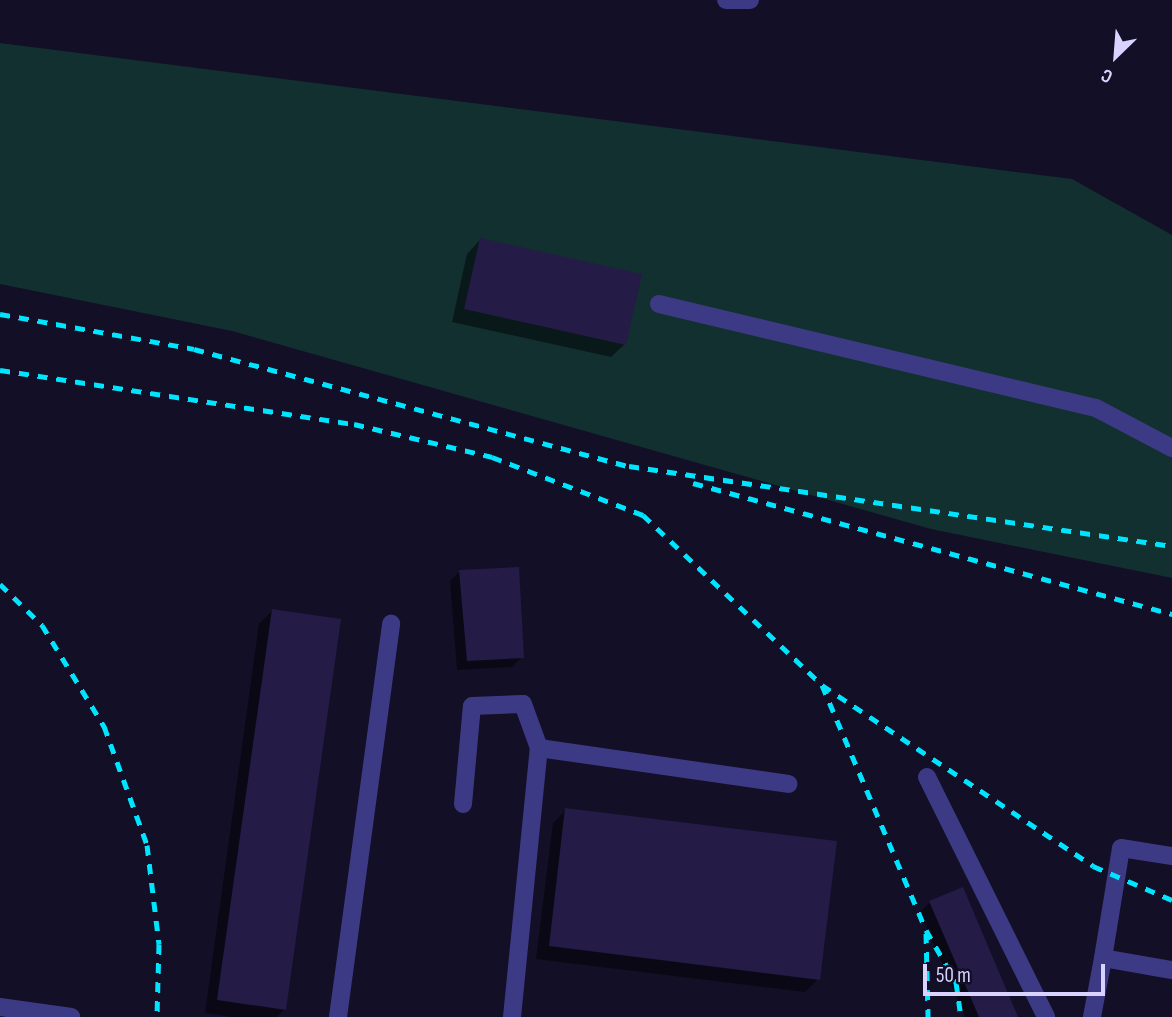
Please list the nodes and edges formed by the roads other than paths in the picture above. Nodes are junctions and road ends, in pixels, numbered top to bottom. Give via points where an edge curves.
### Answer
1 (726, 0) edge
2 (750, 0) edge
3 (659, 304) dead end
4 (1172, 448) edge
5 (391, 624) dead end
6 (539, 748) junction
7 (927, 777) dead end
8 (788, 784) dead end
9 (463, 804) dead end
10 (1172, 856) edge
11 (1103, 958) junction
12 (1172, 971) edge
13 (0, 1007) edge
14 (71, 1017) edge
15 (338, 1017) edge
16 (512, 1017) edge
17 (1046, 1017) edge
18 (1092, 1017) edge

1 - 2 lane
3 - 4 lane via 1096,408
5 - 15 lane
6 - 8 lane
6 - 9 lane via 523,704 472,706
6 - 16 lane
7 - 17 lane
10 - 11 lane via 1121,848
11 - 12 lane
11 - 18 lane
13 - 14 lane

